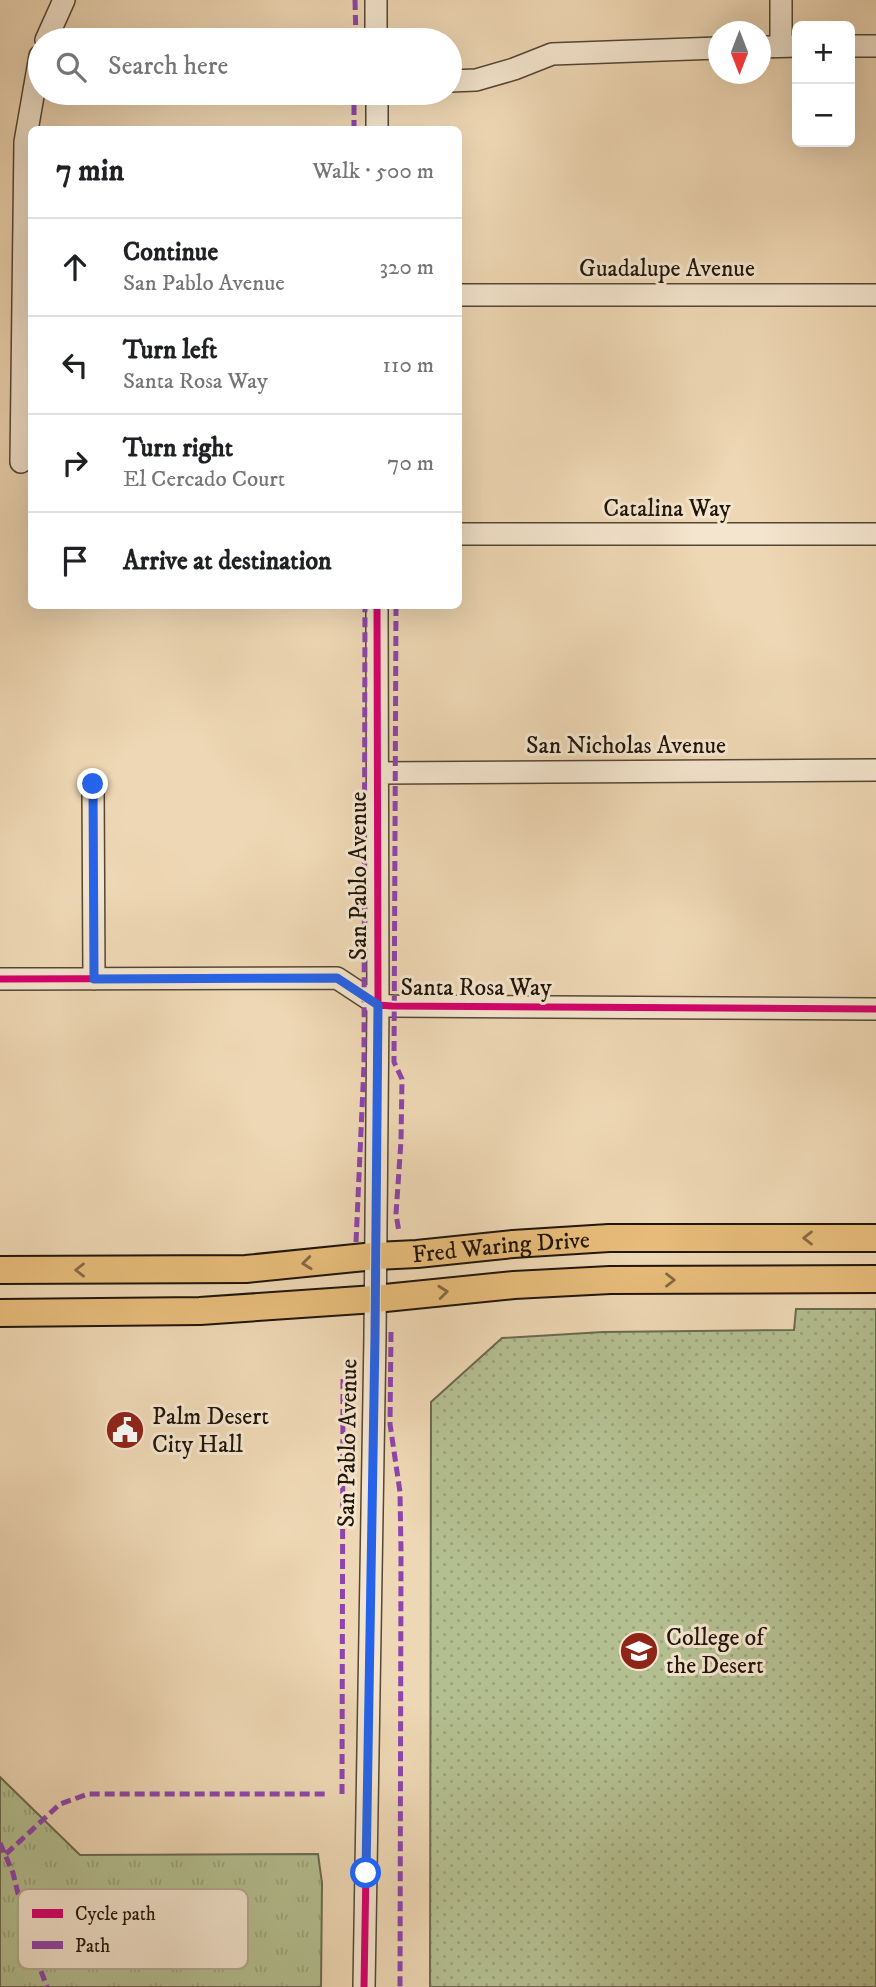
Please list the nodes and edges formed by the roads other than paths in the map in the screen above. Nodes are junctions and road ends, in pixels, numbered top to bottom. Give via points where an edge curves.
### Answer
1 (64, 0) edge
2 (376, 0) edge
3 (780, 0) edge
4 (51, 28) edge
5 (376, 28) edge
6 (780, 46) edge
7 (855, 46) edge
8 (876, 46) edge
9 (708, 48) edge
10 (462, 81) edge
11 (32, 105) edge
12 (377, 105) edge
13 (29, 126) edge
14 (377, 126) edge
15 (28, 130) edge
16 (462, 295) edge
17 (876, 295) edge
18 (17, 463) edge
19 (462, 534) edge
20 (876, 534) edge
21 (377, 609) edge
22 (876, 770) edge
23 (377, 773) junction
24 (93, 784) dead end
25 (0, 979) edge
26 (94, 979) junction
27 (378, 1005) junction
28 (876, 1009) edge
29 (876, 1238) edge
30 (375, 1256) junction
31 (0, 1270) edge
32 (876, 1279) edge
33 (375, 1298) junction
34 (0, 1313) edge
35 (364, 1987) edge

1 - 4 street
2 - 5 street
3 - 6 street
7 - 8 street
9 - 10 street via 552,54 514,69
11 - 13 street
12 - 14 street
15 - 18 street
16 - 17 street, Guadalupe Avenue
19 - 20 street, Catalina Way
21 - 23 street, San Pablo Avenue
22 - 23 street, San Nicholas Avenue
23 - 27 street, San Pablo Avenue
24 - 26 street
25 - 26 street, Santa Rosa Way
26 - 27 street, Santa Rosa Way via 337,978
27 - 28 street, Santa Rosa Way
27 - 30 street, San Pablo Avenue
29 -> 30 main road, Fred Waring Drive via 609,1238
30 -> 31 main road, Fred Waring Drive via 246,1269
30 - 33 street, San Pablo Avenue
33 -> 32 main road, Fred Waring Drive via 610,1280
33 - 34 main road, Fred Waring Drive via 200,1311
33 - 35 street, San Pablo Avenue

